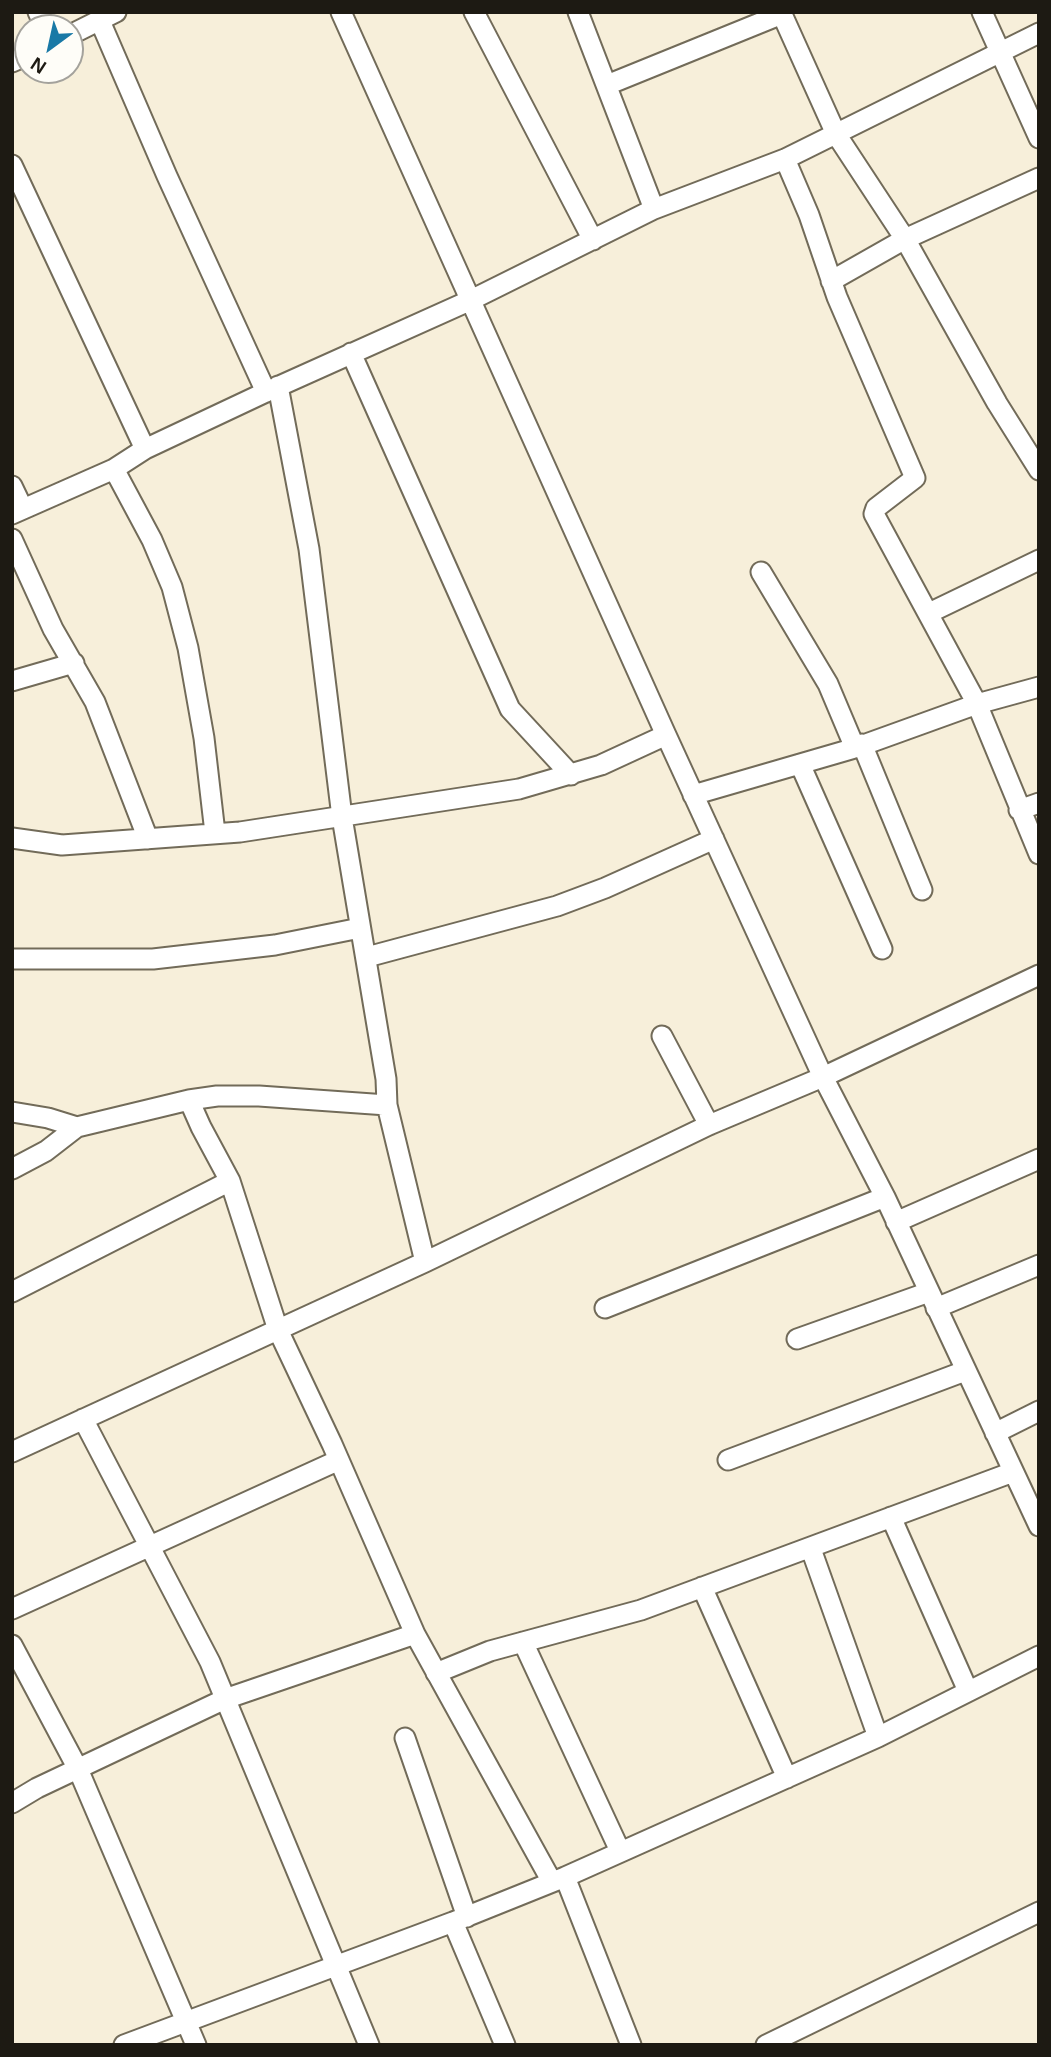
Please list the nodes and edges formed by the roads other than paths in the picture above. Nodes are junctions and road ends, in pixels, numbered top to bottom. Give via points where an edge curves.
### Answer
1 (341, 12) edge
2 (474, 12) edge
3 (982, 12) edge
4 (580, 13) edge
5 (782, 13) edge
6 (108, 17) edge
7 (84, 28) edge
8 (1039, 33) edge
9 (1000, 51) junction
10 (607, 85) junction
11 (836, 134) junction
12 (1039, 138) edge
13 (786, 159) junction
14 (12, 165) edge
15 (1039, 178) edge
16 (654, 209) junction
17 (905, 239) junction
18 (593, 240) junction
19 (831, 281) junction
20 (471, 300) junction
21 (351, 353) junction
22 (272, 389) junction
23 (145, 449) junction
24 (114, 469) junction
25 (1039, 470) edge
26 (12, 486) edge
27 (18, 512) edge
28 (12, 539) edge
29 (1039, 560) edge
30 (761, 572) dead end
31 (929, 613) junction
32 (74, 663) junction
33 (12, 681) edge
34 (1039, 687) edge
35 (977, 704) junction
36 (666, 735) junction
37 (859, 746) junction
38 (800, 764) junction
39 (571, 775) junction
40 (694, 795) junction
41 (1039, 803) edge
42 (1019, 810) junction
43 (342, 817) junction
44 (215, 833) junction
45 (12, 838) edge
46 (148, 839) junction
47 (714, 839) junction
48 (1039, 854) edge
49 (922, 890) dead end
50 (360, 928) junction
51 (882, 949) dead end
52 (367, 957) junction
53 (12, 959) edge
54 (1039, 975) edge
55 (662, 1036) dead end
56 (823, 1077) junction
57 (189, 1100) junction
58 (387, 1105) junction
59 (12, 1112) edge
60 (709, 1125) junction
61 (77, 1127) junction
62 (1039, 1159) edge
63 (12, 1169) edge
64 (230, 1181) junction
65 (885, 1197) junction
66 (896, 1222) junction
67 (425, 1262) junction
68 (1039, 1265) edge
69 (12, 1292) edge
70 (932, 1300) junction
71 (605, 1308) dead end
72 (278, 1330) junction
73 (797, 1339) dead end
74 (965, 1371) junction
75 (1039, 1411) edge
76 (83, 1419) junction
77 (995, 1433) junction
78 (12, 1452) edge
79 (339, 1460) junction
80 (728, 1460) dead end
81 (1013, 1472) junction
82 (891, 1517) junction
83 (1039, 1525) edge
84 (150, 1547) junction
85 (811, 1549) junction
86 (702, 1587) junction
87 (12, 1609) edge
88 (415, 1634) junction
89 (523, 1642) junction
90 (12, 1645) edge
91 (1039, 1656) edge
92 (436, 1673) junction
93 (968, 1691) junction
94 (226, 1699) junction
95 (878, 1737) junction
96 (405, 1738) dead end
97 (78, 1769) junction
98 (787, 1778) junction
99 (12, 1803) edge
100 (620, 1851) junction
101 (559, 1880) junction
102 (1039, 1912) edge
103 (460, 1919) junction
104 (335, 1966) junction
105 (186, 2022) junction
106 (124, 2045) edge
107 (196, 2045) edge
108 (369, 2045) edge
109 (505, 2045) edge
110 (631, 2045) edge
111 (766, 2045) edge

1 - 20 street
2 - 18 street
3 - 9 street
4 - 10 street
5 - 10 street
5 - 11 street
6 - 7 street
6 - 22 street via 167,176
8 - 9 street
9 - 11 street
9 - 12 street
10 - 16 street
11 - 13 street
11 - 17 street
13 - 16 street
13 - 19 street
14 - 23 street
15 - 17 street
16 - 18 street
17 - 19 street
17 - 25 street
18 - 20 street
19 - 31 street via 915,478 874,514
20 - 21 street
20 - 36 street
21 - 22 street
21 - 39 street via 510,709
22 - 23 street
22 - 43 street via 309,549
23 - 24 street
24 - 27 street
24 - 44 street via 172,587 204,738
26 - 27 street
28 - 32 street via 53,629
29 - 31 street
30 - 37 street
31 - 35 street
32 - 33 street
32 - 46 street via 95,702
34 - 35 street
35 - 37 street
35 - 42 street
36 - 39 street
36 - 40 street
37 - 38 street
37 - 49 street
38 - 40 street
38 - 51 street
39 - 43 street via 520,789
40 - 47 street
41 - 42 street
42 - 48 street
43 - 44 street
43 - 50 street
44 - 46 street
45 - 46 street via 62,845
47 - 52 street via 557,906
47 - 56 street
50 - 52 street
50 - 53 street via 275,945 153,959
52 - 58 street
54 - 56 street
55 - 60 street
56 - 60 street
56 - 65 street
57 - 58 street via 258,1096
57 - 61 street
57 - 64 street
58 - 67 street
59 - 61 street
60 - 67 street
61 - 63 street via 46,1152
62 - 66 street
64 - 69 street
64 - 72 street
65 - 66 street
65 - 71 street
66 - 70 street
67 - 72 street
68 - 70 street
70 - 73 street
70 - 74 street
72 - 76 street
72 - 79 street
74 - 77 street
74 - 80 street
75 - 77 street
76 - 78 street
76 - 84 street
77 - 81 street
79 - 84 street
79 - 88 street
81 - 82 street
81 - 83 street
82 - 85 street
82 - 93 street
84 - 87 street
84 - 94 street
85 - 86 street
85 - 95 street
86 - 89 street via 641,1610
86 - 98 street
88 - 92 street
88 - 94 street
89 - 92 street
89 - 100 street
90 - 97 street
91 - 93 street
92 - 101 street
93 - 95 street
94 - 97 street
94 - 104 street
95 - 98 street
96 - 103 street
97 - 99 street
97 - 105 street
98 - 100 street
100 - 101 street
101 - 103 street
101 - 110 street
102 - 111 street
103 - 104 street
103 - 109 street
104 - 105 street
104 - 108 street
105 - 106 street
105 - 107 street

